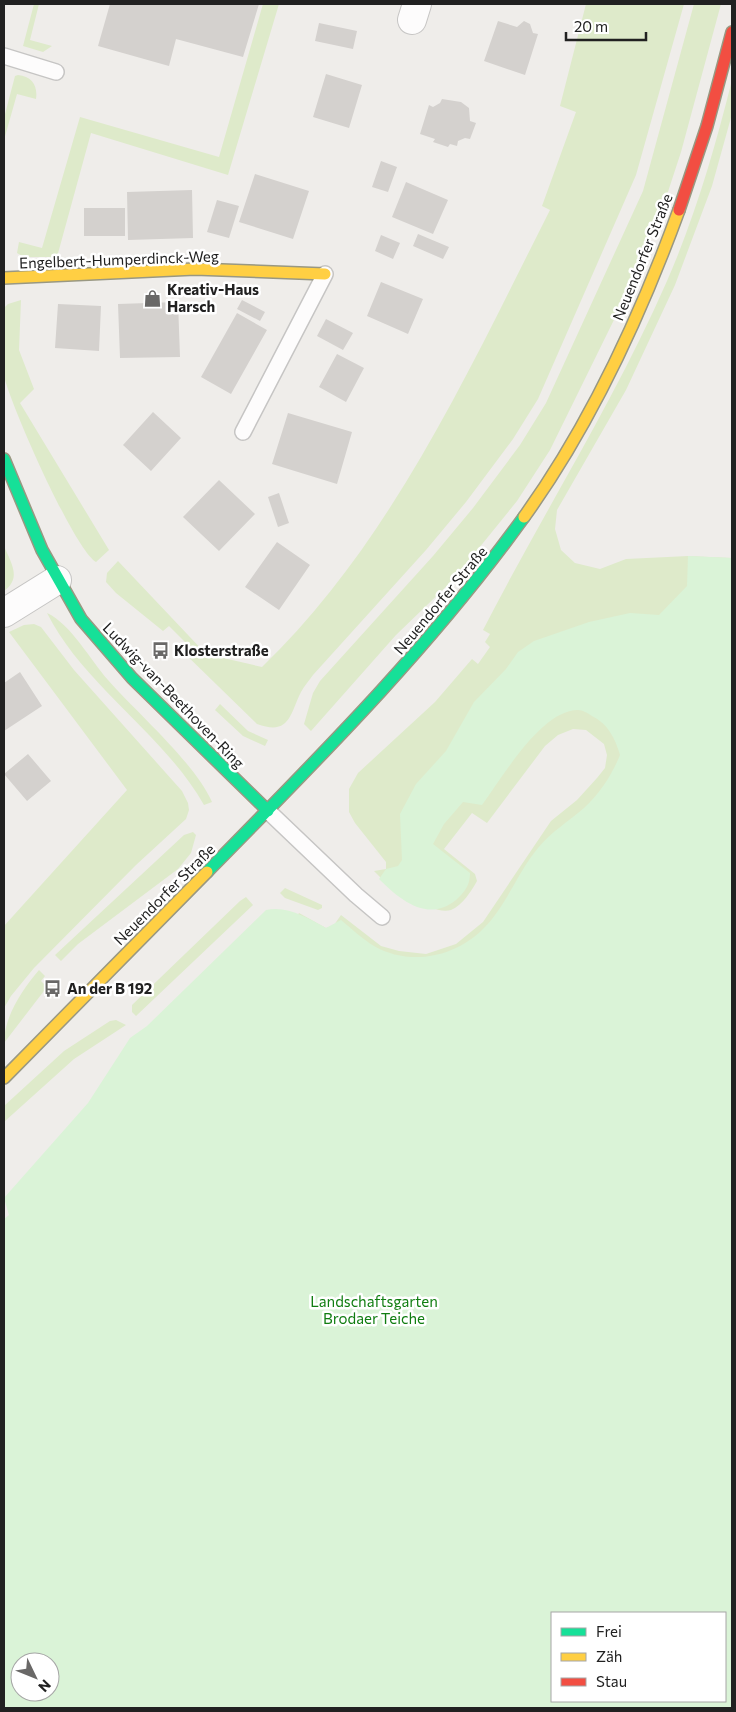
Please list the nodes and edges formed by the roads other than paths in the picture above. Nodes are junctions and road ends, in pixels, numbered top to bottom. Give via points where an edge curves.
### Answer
1 (732, 32) edge
2 (4, 56) edge
3 (56, 72) dead end
4 (325, 274) joint
5 (4, 278) edge
6 (243, 432) dead end
7 (4, 459) edge
8 (57, 580) junction
9 (4, 613) edge
10 (268, 811) junction
11 (382, 917) dead end
12 (4, 1078) edge

1 - 10 main road, Neuendorfer Straße via 704,136 652,280 606,377 559,464 506,542 430,636 332,746
2 - 3 lane
4 - 5 main road, Engelbert-Humperdinck-Weg via 195,269
4 - 6 lane
7 - 8 main road, Ludwig-van-Beethoven-Ring
8 - 9 street
8 - 10 main road, Ludwig-van-Beethoven-Ring via 80,619 100,644
10 - 11 lane
10 - 12 main road, Neuendorfer Straße

